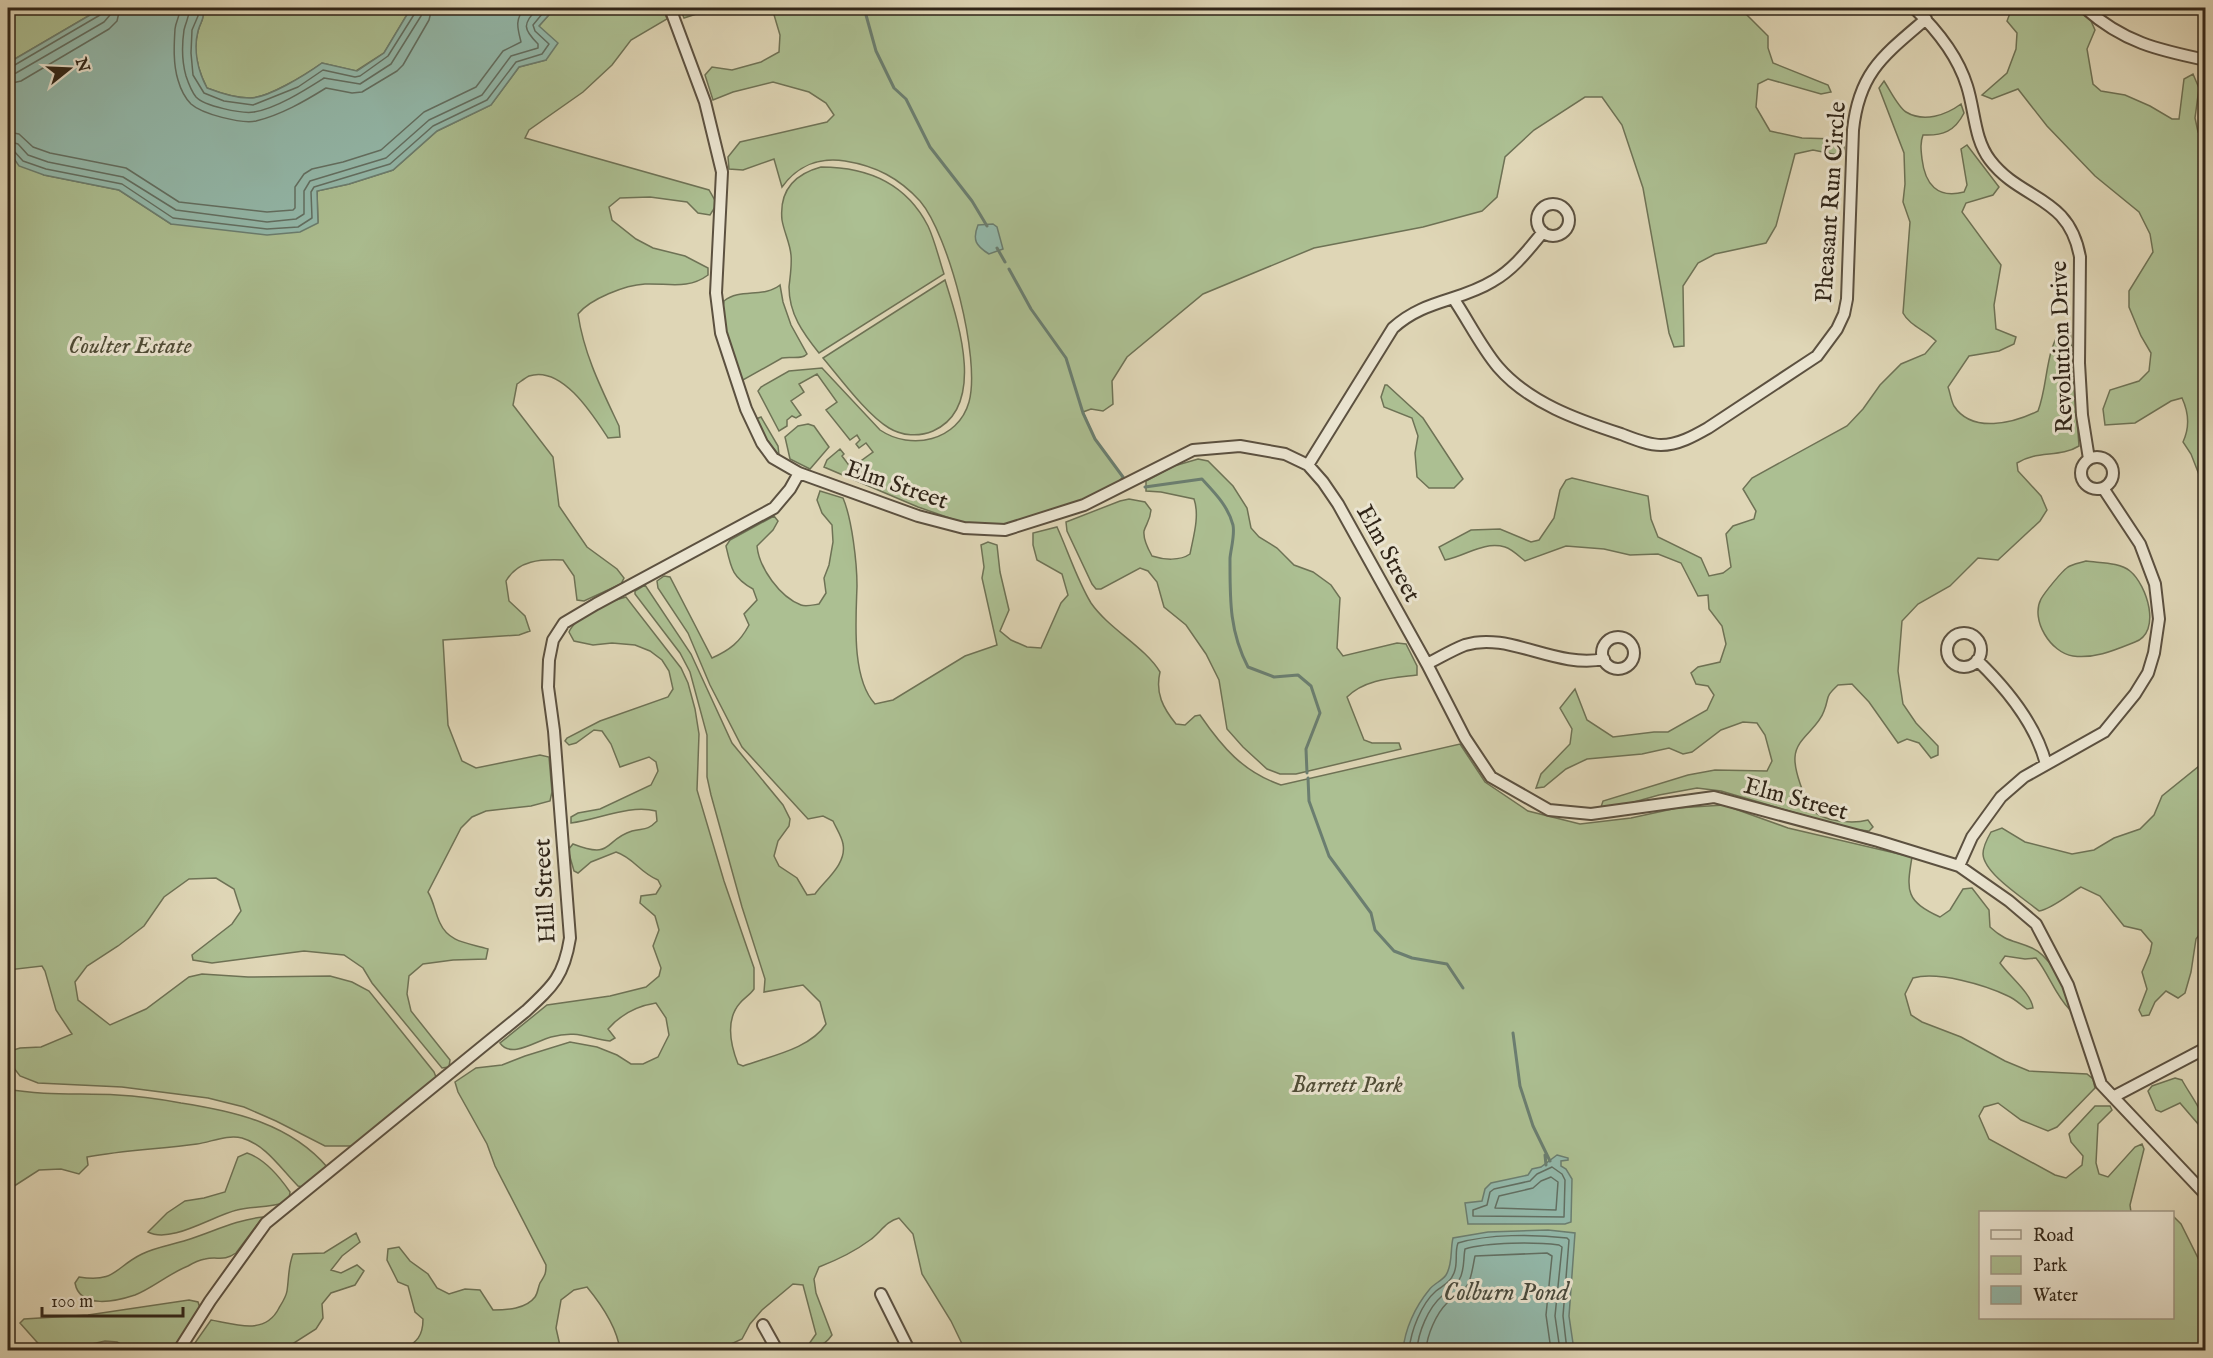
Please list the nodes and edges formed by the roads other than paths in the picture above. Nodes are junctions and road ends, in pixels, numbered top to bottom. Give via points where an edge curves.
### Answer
1 (670, 8) edge
2 (1914, 8) edge
3 (2085, 8) edge
4 (1926, 19) junction
5 (2205, 60) edge
6 (1543, 232) dead end
7 (1453, 298) junction
8 (2089, 459) junction
9 (1308, 465) junction
10 (799, 473) junction
11 (2103, 488) junction
12 (1604, 659) dead end
13 (1977, 660) dead end
14 (1427, 664) junction
15 (2046, 764) junction
16 (1959, 866) junction
17 (2205, 1048) edge
18 (2113, 1098) junction
19 (2205, 1195) edge
20 (881, 1294) dead end
21 (763, 1325) dead end
22 (179, 1350) edge
23 (777, 1350) edge
24 (909, 1350) edge

1 - 10 street, Elm Street via 705,102 722,172 716,293 721,333 739,391 762,443 773,458
2 - 4 street, Revolution Drive
3 - 5 street via 2143,45
4 - 7 street, Pheasant Run Circle via 1875,66 1860,92 1853,130 1847,299 1837,329 1817,356 1708,428 1661,445 1624,436 1558,410 1517,386 1497,366
4 - 8 street, Revolution Drive via 1961,71 1978,137 1991,161 2062,215 2078,243 2079,363
6 - 7 street via 1510,270
7 - 9 street via 1406,316 1393,328
8 - 11 street via 2081,469 2082,479 2088,487
8 - 11 street via 2102,458 2113,470 2111,481
9 - 10 street, Elm Street via 1285,454 1240,446 1193,450 1084,505 1005,530 964,528 930,519
9 - 14 street, Elm Street via 1338,504
10 - 22 street, Hill Street via 774,508 564,623 553,640 548,687 570,938 559,978 526,1011 266,1223
11 - 15 street via 2140,544 2155,584 2159,618 2154,653 2146,678 2104,732
12 - 14 street via 1566,660 1491,642 1466,645
13 - 15 street via 2024,717 2042,747
14 - 16 street, Elm Street via 1465,738 1491,777 1549,810 1592,814 1714,798
15 - 16 street via 2014,784 1992,808 1972,837
16 - 18 street, Elm Street via 2009,901 2039,929 2076,1004 2101,1084
17 - 18 street
18 - 19 street, Elm Street
20 - 24 street
21 - 23 street

